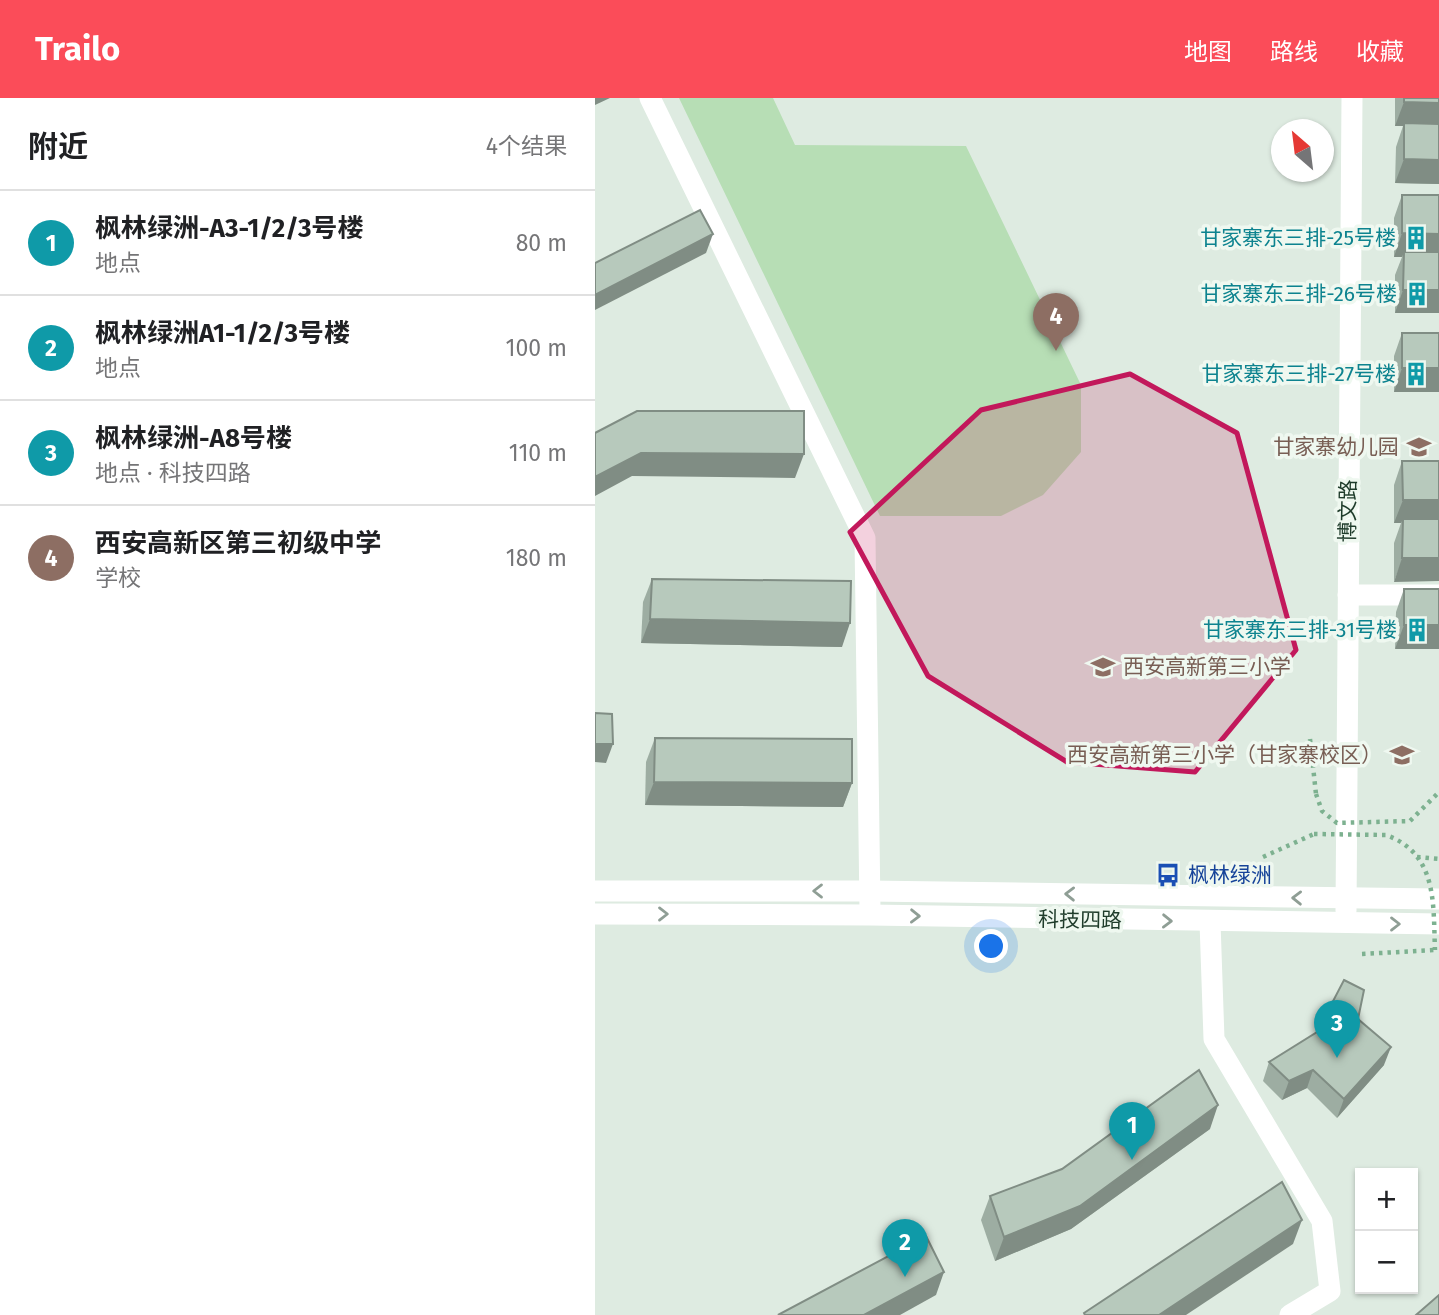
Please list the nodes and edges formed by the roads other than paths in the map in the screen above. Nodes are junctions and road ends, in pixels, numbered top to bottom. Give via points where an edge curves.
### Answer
1 (650, 98) edge
2 (1352, 98) edge
3 (1348, 596) junction
4 (1439, 596) edge
5 (595, 891) edge
6 (869, 891) junction
7 (1346, 899) junction
8 (1439, 899) edge
9 (595, 914) edge
10 (870, 915) junction
11 (1210, 922) junction
12 (1346, 924) junction
13 (1439, 924) edge
14 (1290, 1315) edge

1 - 6 street via 866,538
2 - 3 street, 博文路
3 - 4 street
3 - 7 street, 博文路
6 -> 5 street, 科技四路
7 -> 6 street, 科技四路
6 - 10 street
7 - 8 street, 科技四路
7 - 12 street, 博文路
9 -> 10 street, 科技四路
10 -> 11 street, 科技四路
11 - 12 street, 科技四路
11 - 14 street via 1214,1039 1322,1221 1330,1291
12 -> 13 street, 科技四路

